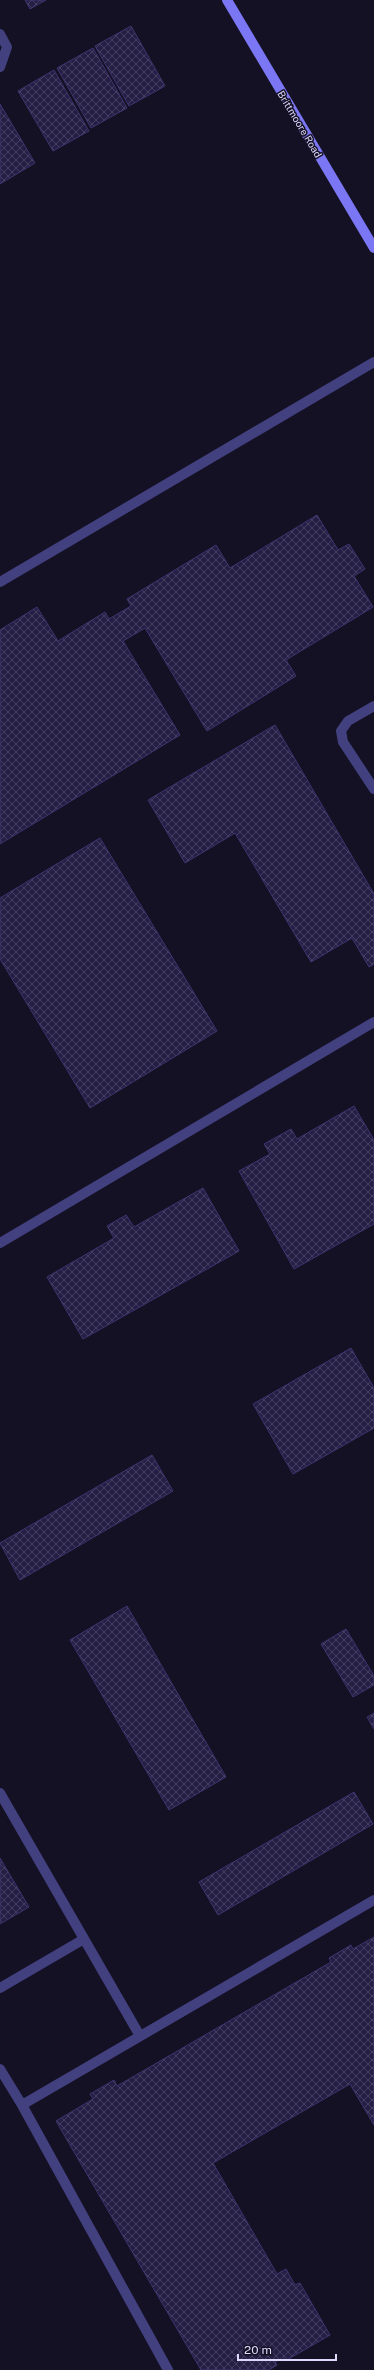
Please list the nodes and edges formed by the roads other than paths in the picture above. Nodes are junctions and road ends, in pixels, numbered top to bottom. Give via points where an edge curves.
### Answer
1 (227, 0) edge
2 (0, 34) edge
3 (0, 67) edge
4 (374, 248) edge
5 (374, 362) edge
6 (0, 582) edge
7 (374, 706) edge
8 (374, 789) edge
9 (374, 1022) edge
10 (0, 1244) edge
11 (0, 1793) edge
12 (374, 1900) edge
13 (84, 1939) junction
14 (0, 1988) edge
15 (140, 2036) junction
16 (0, 2069) edge
17 (22, 2106) junction
18 (168, 2370) edge

1 - 4 main road, Brittmoore Road
2 - 3 lane via 7,47
5 - 6 lane
7 - 8 lane via 348,721 341,731 342,742
9 - 10 lane
11 - 13 lane
12 - 15 lane
13 - 14 lane
13 - 15 lane
15 - 17 lane
16 - 17 lane
17 - 18 lane

